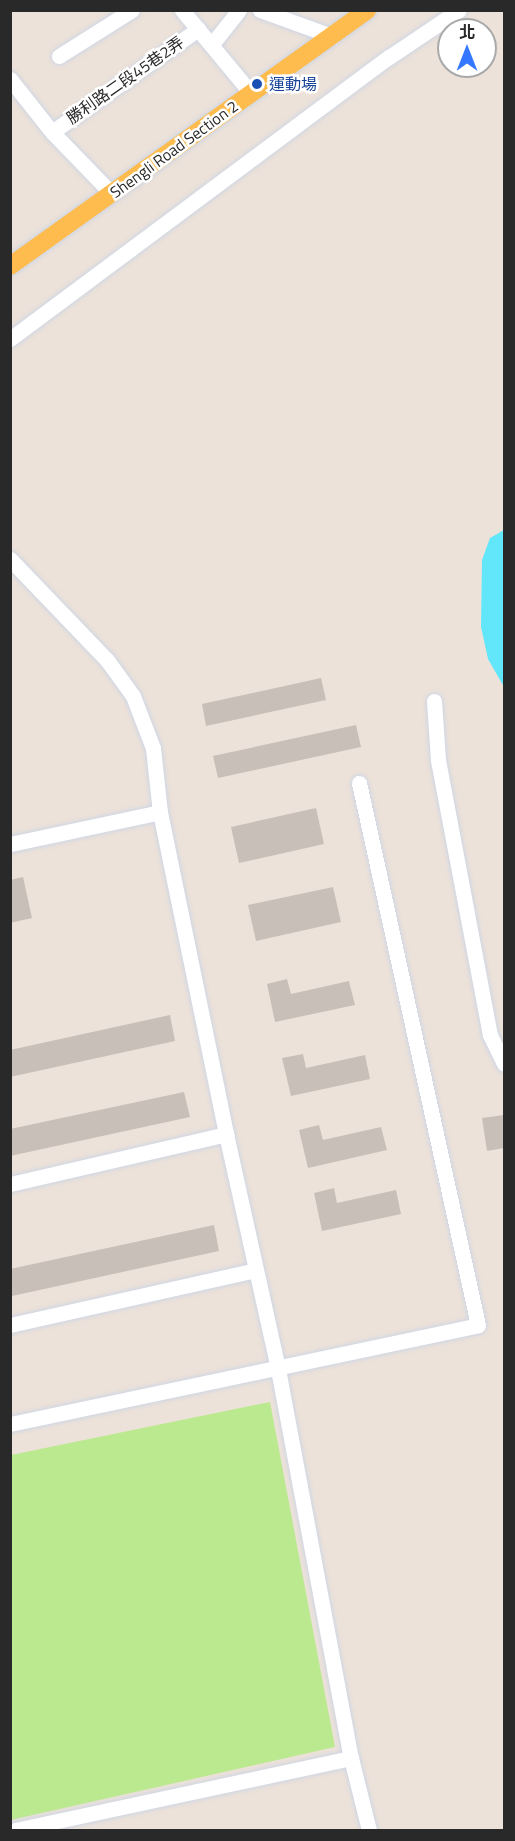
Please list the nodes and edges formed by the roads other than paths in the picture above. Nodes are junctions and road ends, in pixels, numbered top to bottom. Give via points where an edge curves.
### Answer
1 (132, 10) edge
2 (183, 10) edge
3 (239, 10) edge
4 (260, 10) edge
5 (367, 10) edge
6 (459, 10) edge
7 (198, 28) junction
8 (332, 36) junction
9 (212, 44) junction
10 (58, 56) dead end
11 (10, 79) edge
12 (251, 93) junction
13 (52, 132) junction
14 (112, 194) junction
15 (10, 266) edge
16 (10, 339) edge
17 (10, 559) edge
18 (434, 701) dead end
19 (359, 783) dead end
20 (160, 812) junction
21 (10, 844) edge
22 (504, 1064) edge
23 (226, 1134) junction
24 (10, 1184) edge
25 (256, 1270) junction
26 (10, 1325) edge
27 (278, 1370) junction
28 (10, 1424) edge
29 (351, 1758) junction
30 (15, 1830) edge
31 (368, 1830) edge

1 - 10 lane
2 - 7 lane
3 - 9 lane
4 - 8 lane
5 - 8 main road, Shengli Road Section 2
6 - 16 lane
7 - 9 lane
7 - 13 lane, 勝利路二段45巷2弄
8 - 12 main road, Shengli Road Section 2
9 - 12 lane
11 - 13 lane
12 - 14 main road, Shengli Road Section 2
13 - 14 lane
14 - 15 main road, Shengli Road Section 2
17 - 20 lane via 107,660 133,696 153,748
18 - 22 lane via 438,760 490,1035
19 - 27 lane via 478,1325
20 - 21 lane
20 - 23 lane
23 - 24 lane
23 - 25 lane
25 - 26 lane
25 - 27 lane
27 - 28 lane
27 - 29 lane
29 - 30 lane
29 - 31 lane

